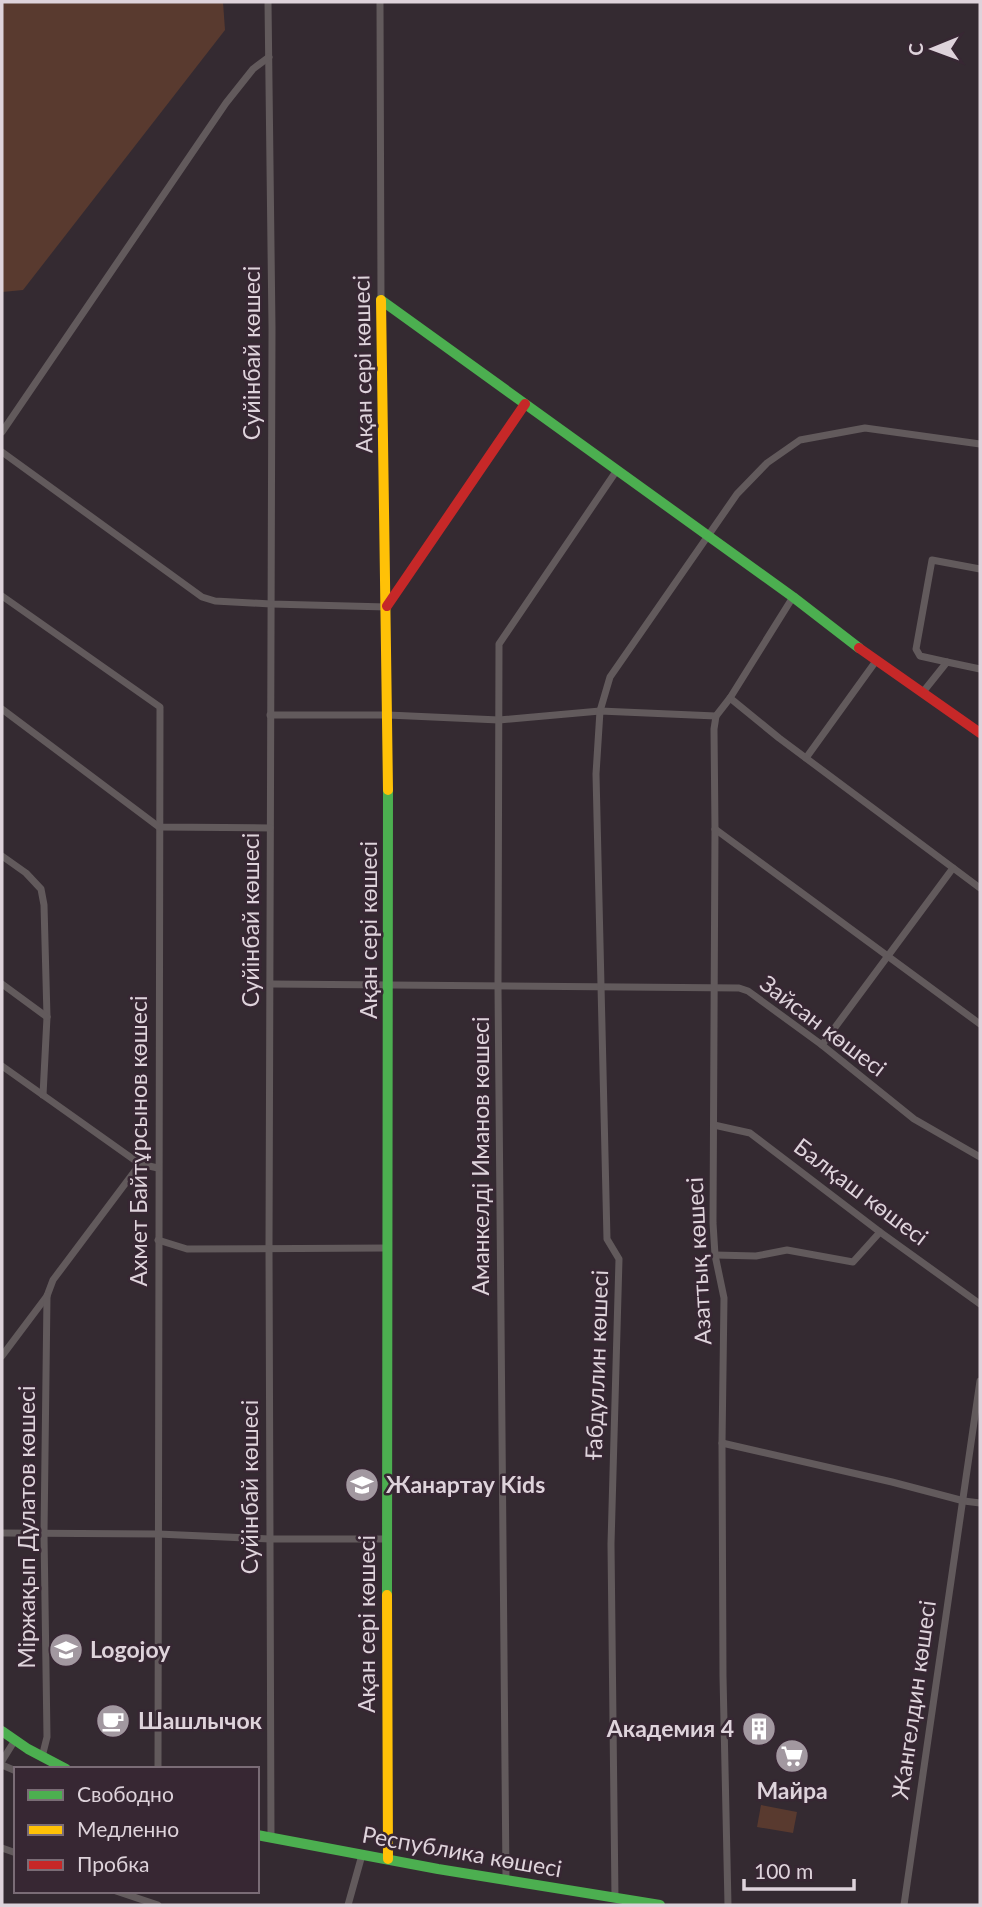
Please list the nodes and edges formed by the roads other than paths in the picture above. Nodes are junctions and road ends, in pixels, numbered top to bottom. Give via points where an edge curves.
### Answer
1 (268, 2) edge
2 (380, 2) edge
3 (269, 57) junction
4 (381, 300) junction
5 (525, 404) junction
6 (2, 432) edge
7 (980, 444) edge
8 (2, 452) edge
9 (617, 470) junction
10 (708, 537) junction
11 (980, 569) edge
12 (2, 596) edge
13 (793, 597) junction
14 (271, 604) junction
15 (387, 607) junction
16 (876, 662) junction
17 (947, 662) junction
18 (980, 670) edge
19 (923, 692) junction
20 (730, 698) junction
21 (2, 709) edge
22 (600, 711) junction
23 (270, 715) junction
24 (388, 715) junction
25 (716, 716) junction
26 (499, 720) junction
27 (980, 733) edge
28 (806, 758) junction
29 (159, 827) junction
30 (270, 828) junction
31 (715, 829) junction
32 (2, 856) edge
33 (953, 869) junction
34 (980, 888) edge
35 (888, 957) junction
36 (2, 984) edge
37 (271, 984) junction
38 (388, 985) junction
39 (602, 986) junction
40 (498, 987) junction
41 (714, 987) junction
42 (47, 1017) junction
43 (980, 1024) edge
44 (822, 1045) junction
45 (2, 1066) edge
46 (43, 1095) junction
47 (714, 1125) junction
48 (980, 1157) edge
49 (140, 1164) junction
50 (158, 1168) junction
51 (880, 1232) junction
52 (158, 1240) junction
53 (269, 1248) junction
54 (387, 1248) junction
55 (715, 1255) junction
56 (47, 1296) junction
57 (980, 1304) edge
58 (2, 1356) edge
59 (980, 1381) edge
60 (722, 1443) junction
61 (964, 1501) junction
62 (980, 1503) edge
63 (2, 1533) edge
64 (44, 1534) junction
65 (158, 1534) junction
66 (270, 1539) junction
67 (386, 1539) junction
68 (2, 1731) edge
69 (15, 1740) junction
70 (42, 1757) junction
71 (2, 1763) edge
72 (62, 1767) edge
73 (158, 1767) edge
74 (259, 1836) edge
75 (271, 1838) junction
76 (362, 1855) junction
77 (388, 1859) junction
78 (506, 1879) junction
79 (122, 1893) edge
80 (615, 1898) junction
81 (642, 1904) edge
82 (158, 1905) edge
83 (348, 1905) edge
84 (660, 1905) edge
85 (728, 1905) edge
86 (904, 1905) edge

1 - 3 street, Суйінбай көшесі
2 - 4 street, Ақан сері көшесі
3 - 6 street via 226,103
3 - 14 street, Суйінбай көшесі
4 - 5 street
4 - 15 street, Ақан сері көшесі
5 - 9 street
5 - 15 street
7 - 10 street, Ғабдуллин көшесі via 865,428 800,440 767,463 737,494
8 - 14 street via 202,597
9 - 10 street
9 - 26 street, Аманкелді Иманов көшесі via 499,644
10 - 13 street
10 - 22 street, Ғабдуллин көшесі via 610,677
11 - 17 street via 932,559 916,649 920,656
12 - 29 street, Ахмет Байтұрсынов көшесі via 160,707
13 - 16 street
13 - 20 street
14 - 15 street
14 - 23 street, Суйінбай көшесі
15 - 24 street, Ақан сері көшесі
16 - 19 street
16 - 28 street
17 - 18 street
17 - 19 street
19 - 27 street
20 - 25 street
20 - 28 street
21 - 29 street
22 - 25 street
22 - 26 street
22 - 39 street, Ғабдуллин көшесі via 596,774
23 - 24 street
23 - 30 street, Суйінбай көшесі
24 - 26 street
24 - 38 street, Ақан сері көшесі
25 - 31 street, Азаттық көшесі
26 - 40 street, Аманкелді Иманов көшесі
28 - 33 street
29 - 30 street
29 - 50 street, Ахмет Байтұрсынов көшесі
30 - 37 street, Суйінбай көшесі
31 - 35 street
31 - 41 street, Азаттық көшесі
32 - 42 street via 41,889
33 - 34 street
33 - 35 street
35 - 43 street
35 - 44 street
36 - 42 street
37 - 38 street, Зайсан көшесі
37 - 53 street, Суйінбай көшесі
38 - 40 street, Зайсан көшесі
38 - 54 street, Ақан сері көшесі
39 - 40 street, Зайсан көшесі
39 - 41 street, Зайсан көшесі
39 - 80 street, Ғабдуллин көшесі via 607,1239 619,1259 611,1544
40 - 78 street, Аманкелді Иманов көшесі
41 - 44 street, Зайсан көшесі via 748,991
41 - 47 street, Азаттық көшесі
42 - 46 street
44 - 48 street, Зайсан көшесі via 914,1119
45 - 46 street
46 - 49 street
47 - 51 street, Балқаш көшесі via 750,1132
47 - 55 street, Азаттық көшесі
49 - 50 street
49 - 56 street via 53,1280
50 - 52 street, Ахмет Байтұрсынов көшесі
51 - 55 street via 853,1262 787,1250 756,1256
51 - 57 street, Балқаш көшесі
52 - 53 street via 187,1249
52 - 65 street, Ахмет Байтұрсынов көшесі
53 - 54 street
53 - 66 street, Суйінбай көшесі
54 - 67 street, Ақан сері көшесі
55 - 60 street, Азаттық көшесі via 724,1298
56 - 58 street
56 - 64 street, Міржақып Дулатов көшесі
59 - 61 street, Жангелдин көшесі
60 - 61 street
60 - 85 street, Азаттық көшесі
61 - 62 street
61 - 86 street, Жангелдин көшесі
63 - 64 street
64 - 65 street
64 - 70 street, Міржақып Дулатов көшесі via 47,1737
65 - 66 street
65 - 73 street, Ахмет Байтұрсынов көшесі
66 - 67 street
66 - 75 street, Суйінбай көшесі
67 - 77 street, Ақан сері көшесі
68 - 69 street
69 - 70 street
69 - 71 street
70 - 72 street
74 - 75 street, Республика көшесі
75 - 76 street, Республика көшесі
76 - 77 street, Республика көшесі
76 - 83 street
77 - 78 street, Республика көшесі
78 - 80 street, Республика көшесі
79 - 82 street
80 - 81 street, Республика көшесі
81 - 84 street, Республика көшесі

